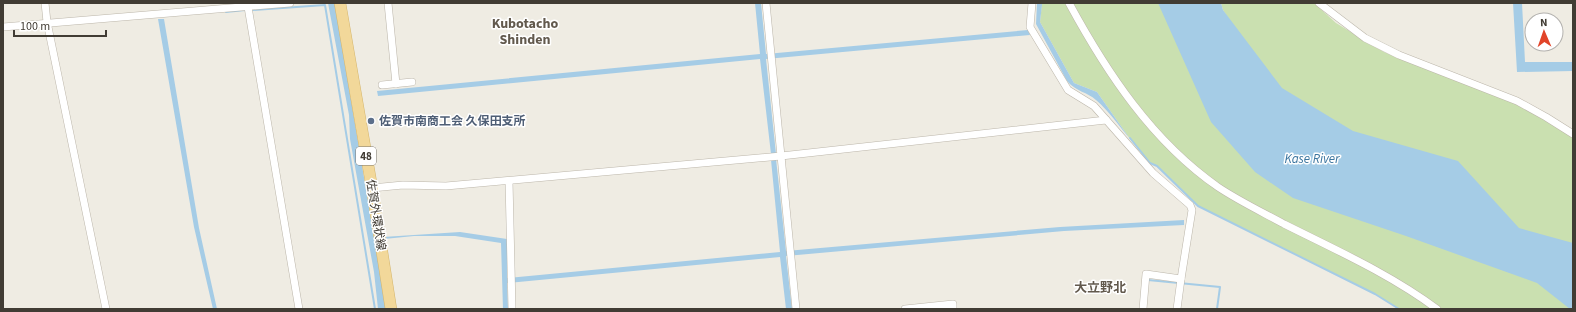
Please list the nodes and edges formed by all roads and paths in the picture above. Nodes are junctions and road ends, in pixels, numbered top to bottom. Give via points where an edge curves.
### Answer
1 (45, 3) edge
2 (290, 3) edge
3 (340, 3) edge
4 (388, 3) edge
5 (766, 3) edge
6 (1032, 3) edge
7 (1069, 3) edge
8 (1319, 3) edge
9 (233, 5) edge
10 (248, 7) junction
11 (48, 22) junction
12 (3, 27) edge
13 (412, 82) dead end
14 (396, 84) junction
15 (382, 85) dead end
16 (1106, 120) junction
17 (1573, 134) edge
18 (780, 156) junction
19 (509, 181) junction
20 (372, 188) junction
21 (1181, 282) junction
22 (106, 309) edge
23 (299, 309) edge
24 (391, 309) edge
25 (512, 309) edge
26 (796, 309) edge
27 (905, 309) edge
28 (954, 309) edge
29 (1143, 309) edge
30 (1178, 309) edge
31 (1437, 309) edge

1 - 11 street
2 - 10 street
3 - 20 main road, 佐賀外環状線 / 48
4 - 14 street
5 - 18 street
6 - 16 street via 1030,27 1068,90 1094,106
7 - 31 street via 1098,55 1127,97 1152,128 1192,168 1219,188 1412,291
8 - 17 street via 1365,38 1399,55 1517,102 1546,116
9 - 10 street
9 - 11 street
10 - 23 street
11 - 12 street
11 - 22 street
13 - 14 street
14 - 15 street
16 - 18 street
16 - 21 street via 1153,174 1190,205 1192,210
18 - 19 street
18 - 26 street
19 - 20 street
19 - 25 street
20 - 24 main road, 佐賀外環状線 / 48
21 - 29 street via 1146,274
21 - 30 street
27 - 28 street via 953,304

